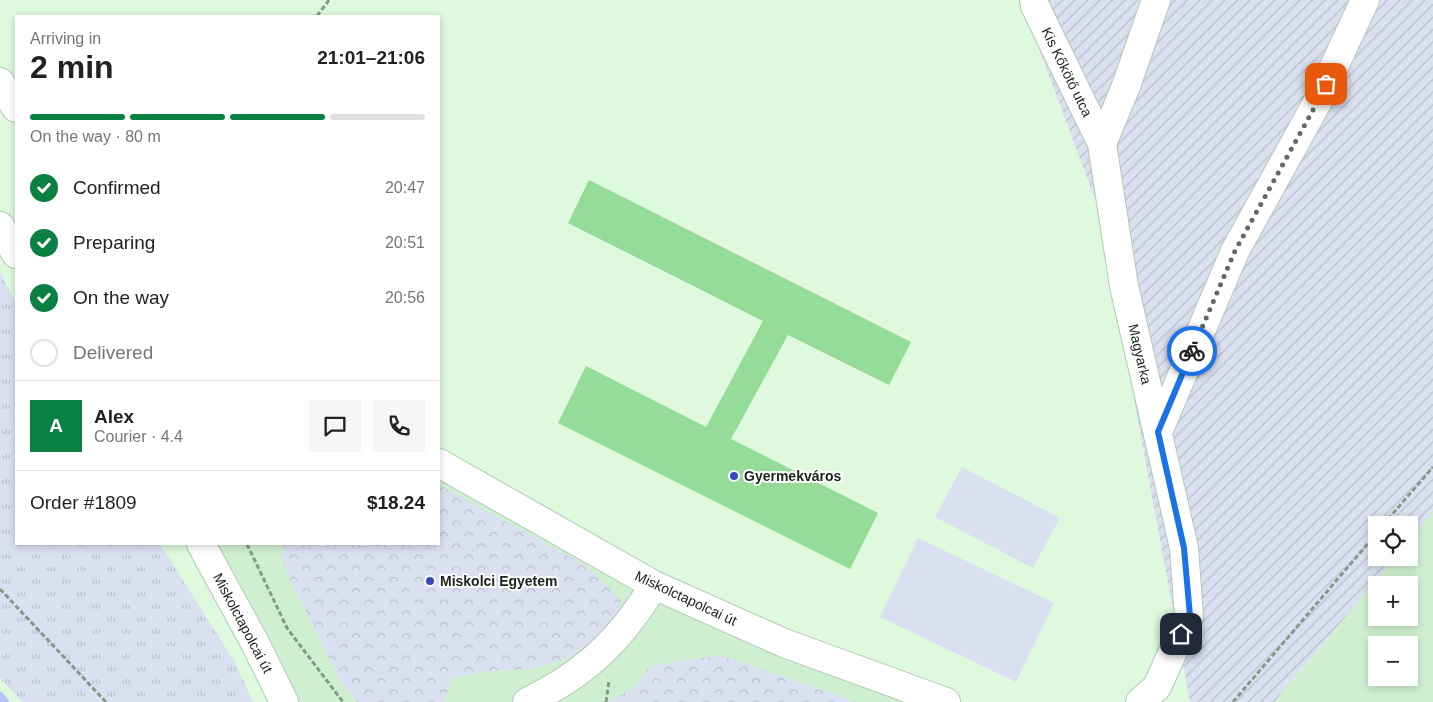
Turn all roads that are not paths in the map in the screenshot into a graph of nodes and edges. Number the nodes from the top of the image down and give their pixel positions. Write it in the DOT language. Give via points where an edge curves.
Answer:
graph roads {
  1 [pos="1034,0"];
  2 [pos="1156,0"];
  3 [pos="1364,0"];
  4 [pos="0,82"];
  5 [pos="15,106"];
  6 [pos="1102,144"];
  7 [pos="0,226"];
  8 [pos="15,252"];
  9 [pos="1158,432"];
  10 [pos="440,464"];
  11 [pos="202,545"];
  12 [pos="654,585"];
  13 [pos="284,702"];
  14 [pos="527,702"];
  15 [pos="946,702"];
  16 [pos="1140,702"];
  1 -- 6 [label="street, Kis Kőkötő utca"];
  2 -- 6 [label="street"];
  3 -- 9 [label="street" via="1318,101 1235,251"];
  4 -- 5 [label="street"];
  6 -- 9 [label="street, Magyarka" via="1124,286"];
  7 -- 8 [label="street"];
  9 -- 16 [label="street, Magyarka" via="1184,548 1190,616 1157,687"];
  10 -- 12 [label="street, Miskolctapolcai út"];
  11 -- 13 [label="street, Miskolctapolcai út"];
  12 -- 14 [label="street" via="613,642 594,661"];
  12 -- 15 [label="street, Miskolctapolcai út" via="784,643"];
}
